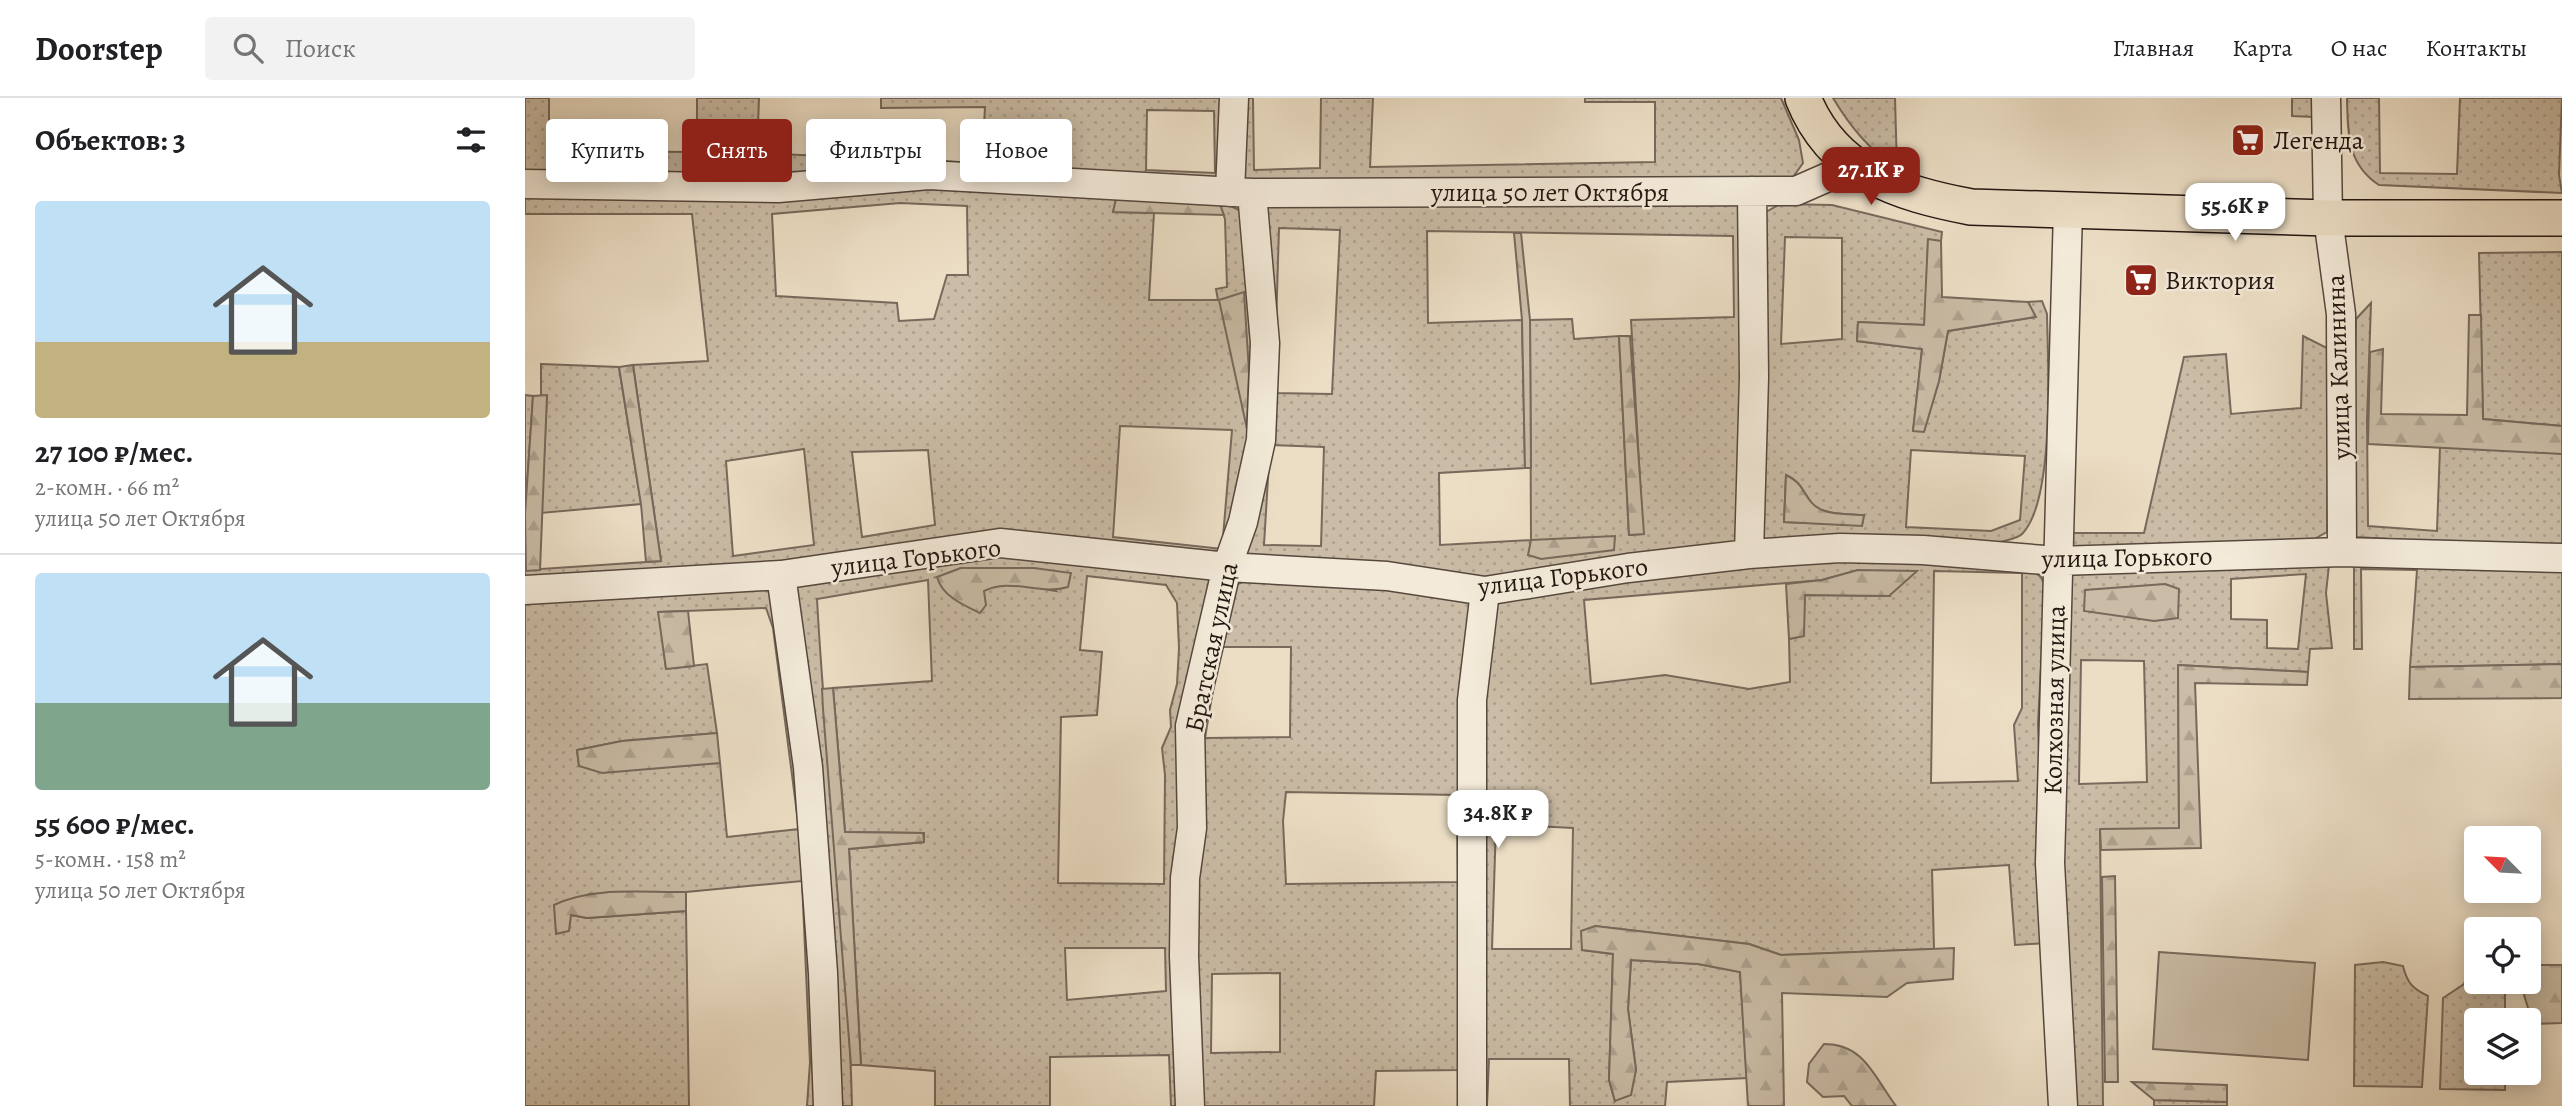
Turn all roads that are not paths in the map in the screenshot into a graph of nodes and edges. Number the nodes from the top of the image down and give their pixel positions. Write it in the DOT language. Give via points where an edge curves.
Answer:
graph roads {
  1 [pos="1234,98"];
  2 [pos="1803,98"];
  3 [pos="2326,98"];
  4 [pos="1853,166"];
  5 [pos="525,184"];
  6 [pos="1752,191"];
  7 [pos="1241,192"];
  8 [pos="2068,210"];
  9 [pos="2328,218"];
  10 [pos="2562,218"];
  11 [pos="2342,552"];
  12 [pos="1749,554"];
  13 [pos="2562,558"];
  14 [pos="2057,561"];
  15 [pos="1227,567"];
  16 [pos="781,575"];
  17 [pos="525,590"];
  18 [pos="1485,591"];
  19 [pos="828,1106"];
  20 [pos="1190,1106"];
  21 [pos="1472,1106"];
  22 [pos="2063,1106"];
  1 -- 7 [label="street, Братская улица"];
  2 -- 4 [label="main road" via="1812,120"];
  3 -- 9 [label="street, улица Калинина"];
  4 -- 6 [label="street, улица 50 лет Октября" via="1796,191"];
  4 -- 8 [label="main road" via="1914,197 1971,208"];
  5 -- 7 [label="street, улица 50 лет Октября" via="778,188 929,176"];
  6 -- 7 [label="street, улица 50 лет Октября"];
  6 -- 12 [label="street" via="1754,377"];
  7 -- 15 [label="street, Братская улица" via="1265,343 1261,440 1243,522"];
  8 -- 9 [label="main road"];
  8 -- 14 [label="street, Колхозная улица"];
  9 -- 10 [label="main road"];
  9 -- 11 [label="street, улица Калинина" via="2341,314"];
  11 -- 13 [label="street, улица Горького"];
  11 -- 14 [label="street, улица Горького"];
  12 -- 14 [label="street, улица Горького" via="1840,548"];
  12 -- 18 [label="street, улица Горького"];
  14 -- 22 [label="street, Колхозная улица" via="2050,863"];
  15 -- 16 [label="street, улица Горького" via="1000,543"];
  15 -- 18 [label="street, улица Горького" via="1387,576"];
  15 -- 20 [label="street, Братская улица" via="1190,726 1192,828 1185,878 1184,956"];
  16 -- 17 [label="street, улица Горького"];
  16 -- 19 [label="street" via="809,767"];
  18 -- 21 [label="street" via="1472,700"];
}
